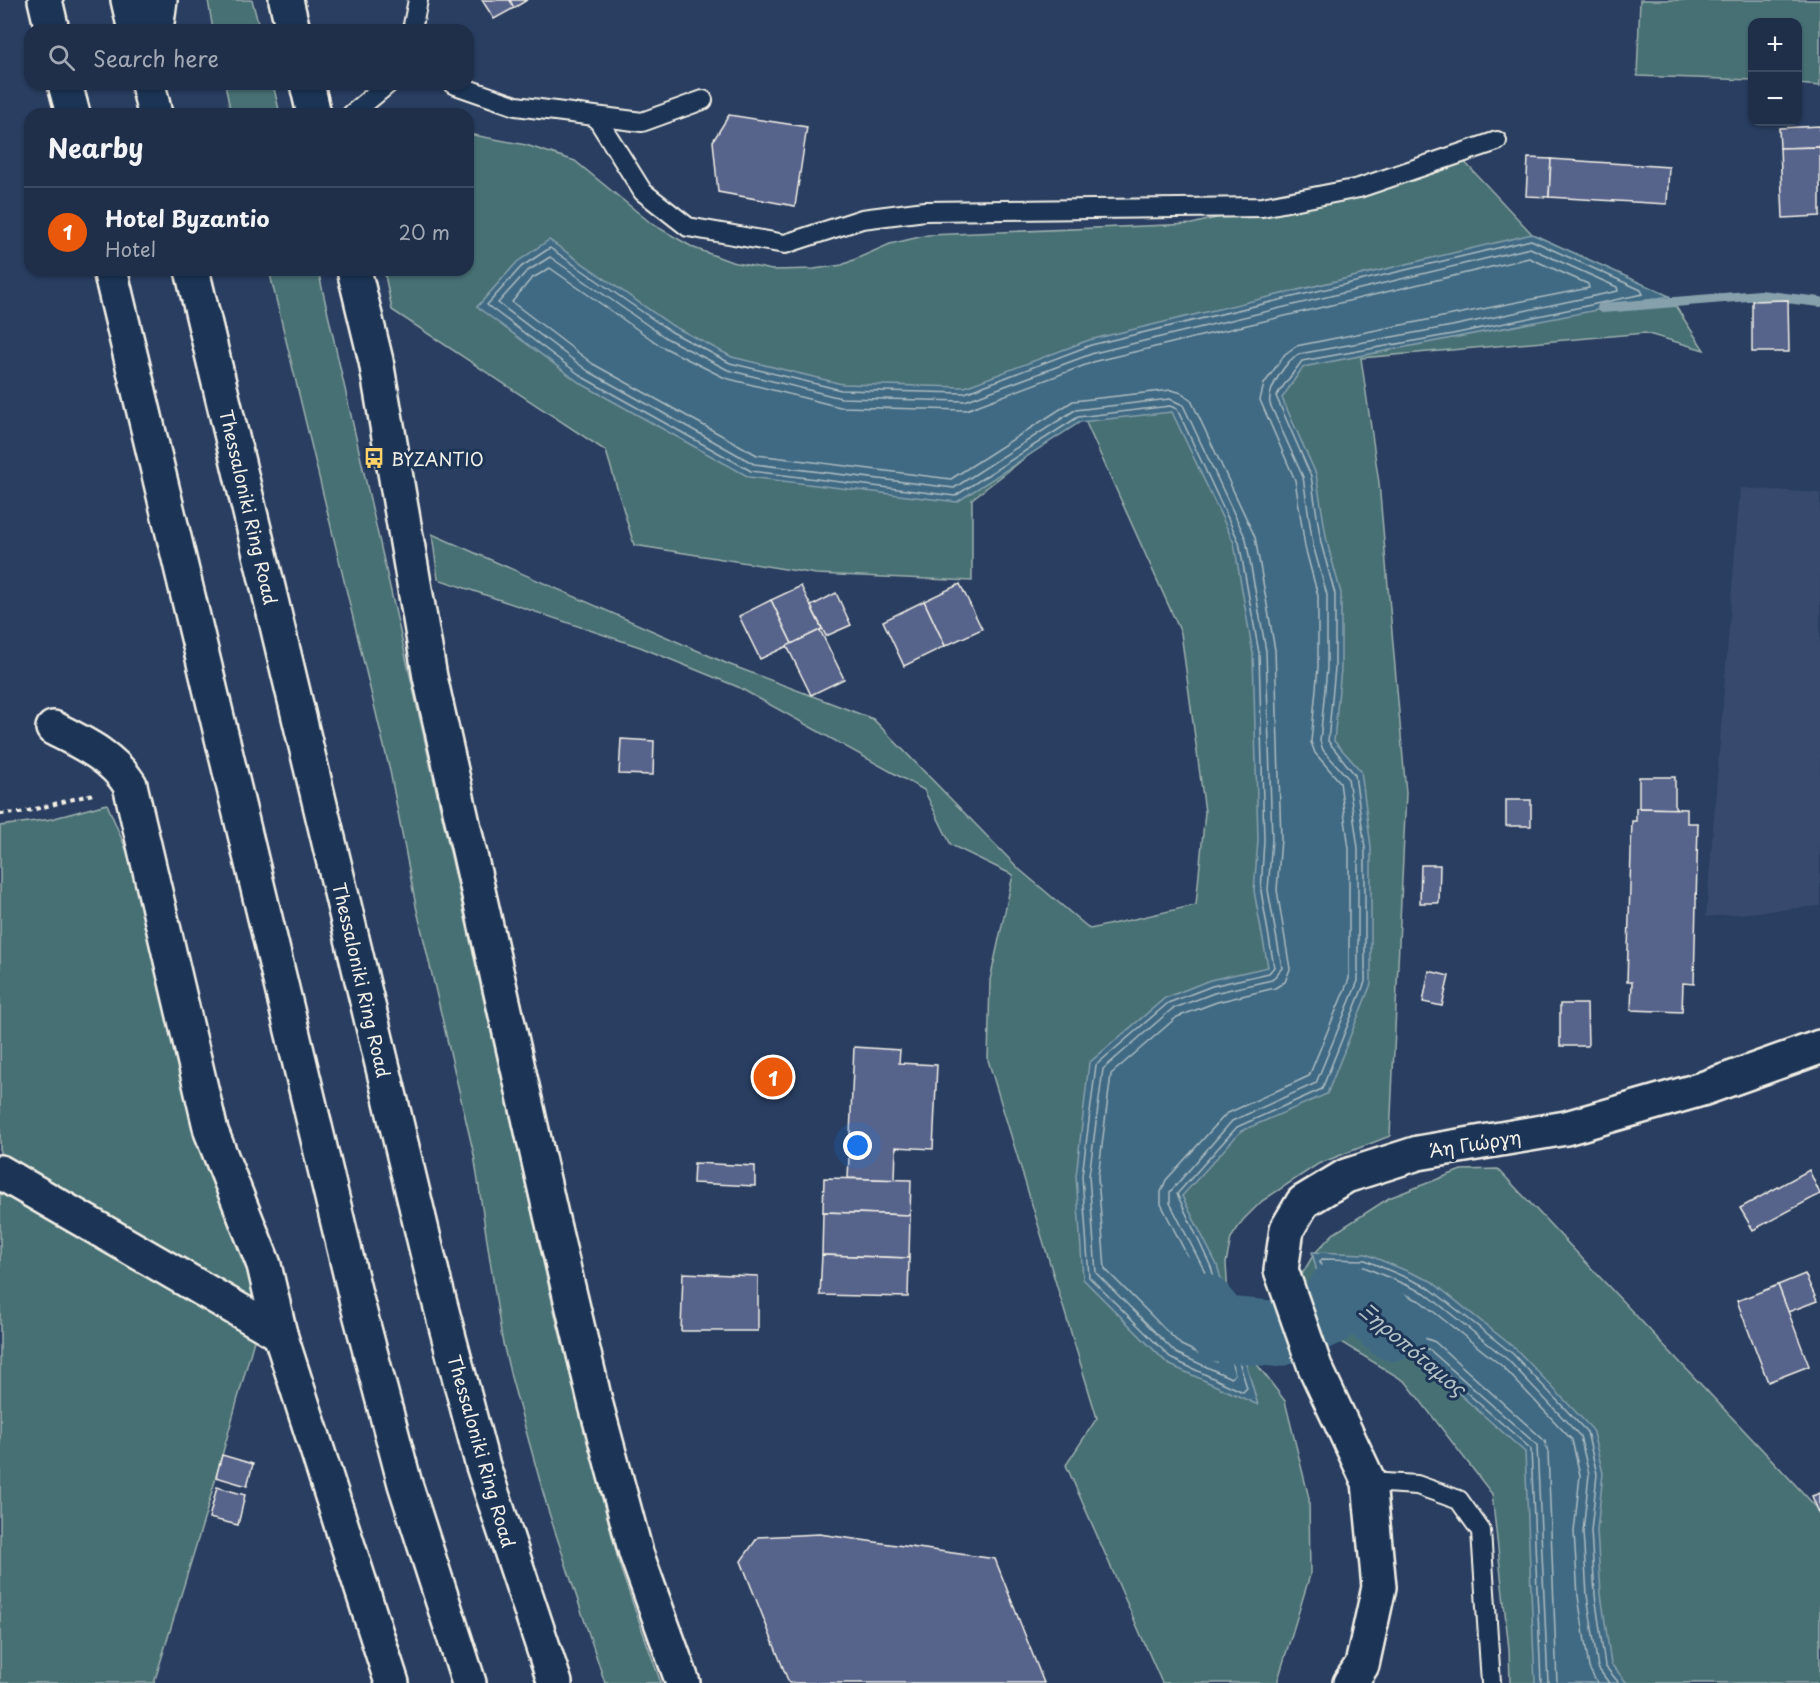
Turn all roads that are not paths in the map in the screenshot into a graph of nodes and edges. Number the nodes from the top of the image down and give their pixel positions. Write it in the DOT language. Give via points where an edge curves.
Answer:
graph roads {
  1 [pos="45,0"];
  2 [pos="128,0"];
  3 [pos="160,0"];
  4 [pos="286,0"];
  5 [pos="418,0"];
  6 [pos="51,24"];
  7 [pos="134,24"];
  8 [pos="157,24"];
  9 [pos="292,24"];
  10 [pos="413,24"];
  11 [pos="67,90"];
  12 [pos="308,90"];
  13 [pos="381,90"];
  14 [pos="470,90"];
  15 [pos="703,100"];
  16 [pos="71,108"];
  17 [pos="313,108"];
  18 [pos="359,108"];
  19 [pos="596,117"];
  20 [pos="1497,141"];
  21 [pos="111,276"];
  22 [pos="193,276"];
  23 [pos="355,276"];
  24 [pos="52,728"];
  25 [pos="1820,1047"];
  26 [pos="0,1172"];
  27 [pos="280,1334"];
  28 [pos="1369,1482"];
  29 [pos="392,1683"];
  30 [pos="469,1683"];
  31 [pos="555,1683"];
  32 [pos="683,1683"];
  33 [pos="1350,1683"];
  34 [pos="1491,1683"];
  1 -- 6 [label="main road"];
  2 -- 7 [label="main road"];
  3 -- 8 [label="main road"];
  4 -- 9 [label="main road"];
  5 -- 10 [label="lane"];
  11 -- 16 [label="main road"];
  12 -- 17 [label="main road"];
  13 -- 18 [label="lane"];
  14 -- 19 [label="lane" via="516,106"];
  15 -- 19 [label="lane" via="642,122"];
  19 -- 20 [label="lane" via="643,192 688,227 785,244 862,219 925,211 1262,207 1359,188"];
  21 -- 30 [label="main road" via="356,1298 405,1484"];
  22 -- 31 [label="main road, Thessaloniki Ring Road" via="434,1281 482,1463"];
  23 -- 32 [label="main road" via="376,361 430,677 551,1215 636,1553"];
  24 -- 27 [label="main road" via="93,748 121,770 130,785 211,1131 264,1265"];
  25 -- 28 [label="main road, Άη Γιώργη" via="1702,1089 1566,1128 1418,1153 1346,1176 1303,1202 1287,1229 1281,1270 1316,1367"];
  26 -- 27 [label="main road"];
  27 -- 29 [label="main road"];
  28 -- 33 [label="main road, Άη Γιώργη" via="1379,1587 1362,1665"];
  28 -- 34 [label="lane" via="1417,1485 1459,1500 1481,1531"];
}
